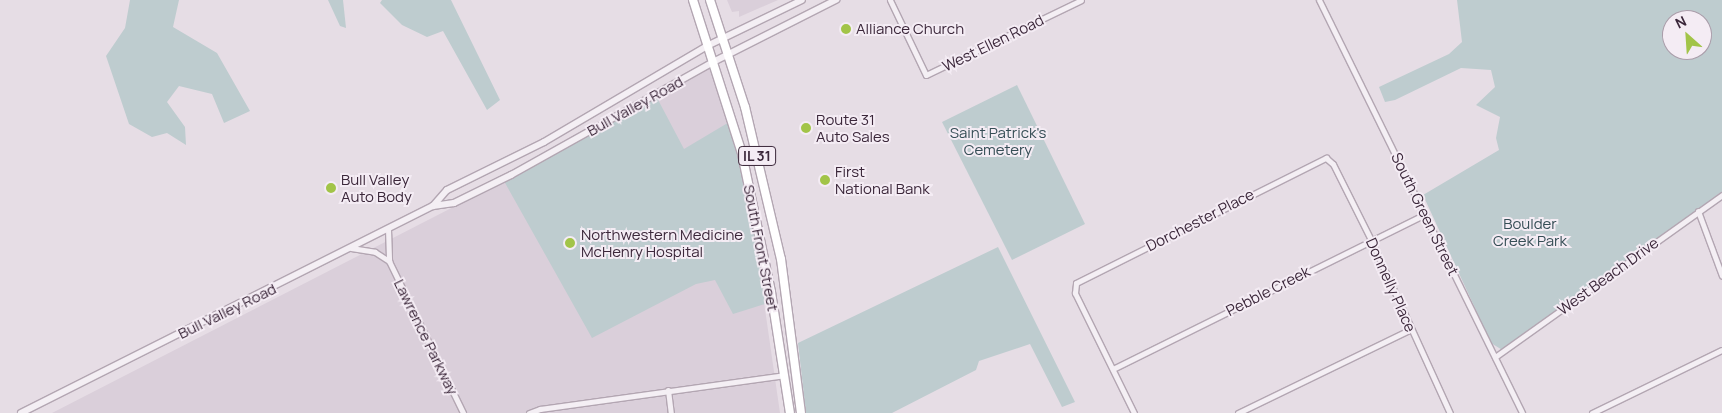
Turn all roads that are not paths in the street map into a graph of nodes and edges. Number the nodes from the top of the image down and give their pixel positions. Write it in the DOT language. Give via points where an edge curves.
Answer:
graph roads {
  1 [pos="693,0"];
  2 [pos="710,0"];
  3 [pos="802,0"];
  4 [pos="836,0"];
  5 [pos="890,0"];
  6 [pos="1081,0"];
  7 [pos="1319,0"];
  8 [pos="723,38"];
  9 [pos="709,45"];
  10 [pos="729,53"];
  11 [pos="715,61"];
  12 [pos="1329,159"];
  13 [pos="1722,195"];
  14 [pos="433,206"];
  15 [pos="1698,211"];
  16 [pos="1425,214"];
  17 [pos="388,229"];
  18 [pos="1371,240"];
  19 [pos="351,248"];
  20 [pos="389,261"];
  21 [pos="1722,276"];
  22 [pos="1411,329"];
  23 [pos="1722,350"];
  24 [pos="1495,357"];
  25 [pos="1112,369"];
  26 [pos="784,375"];
  27 [pos="668,390"];
  28 [pos="21,413"];
  29 [pos="463,413"];
  30 [pos="530,413"];
  31 [pos="671,413"];
  32 [pos="790,413"];
  33 [pos="801,413"];
  34 [pos="1134,413"];
  35 [pos="1238,413"];
  36 [pos="1450,413"];
  37 [pos="1522,413"];
  38 [pos="1592,413"];
  1 -- 9 [label="main road, South Front Street / IL 31"];
  2 -- 8 [label="main road, South Front Street / IL 31"];
  3 -- 8 [label="street, Bull Valley Road"];
  4 -- 10 [label="street, Bull Valley Road"];
  5 -- 6 [label="street, West Ellen Road" via="926,75"];
  7 -- 16 [label="street, South Green Street"];
  8 -- 9 [label="street, Bull Valley Road"];
  8 -- 10 [label="main road, South Front Street / IL 31"];
  9 -- 11 [label="main road, South Front Street / IL 31"];
  9 -- 14 [label="street, Bull Valley Road" via="544,142 447,190"];
  10 -- 11 [label="street, Bull Valley Road"];
  10 -- 33 [label="main road, South Front Street / IL 31" via="781,259"];
  11 -- 14 [label="street, Bull Valley Road" via="511,175 454,204"];
  11 -- 26 [label="main road, South Front Street / IL 31" via="748,179"];
  12 -- 18 [label="street, Donnelly Place"];
  12 -- 25 [label="street, Dorchester Place" via="1321,159 1074,286"];
  13 -- 15 [label="street, West Beach Drive"];
  14 -- 17 [label="street, Bull Valley Road"];
  15 -- 21 [label="street"];
  15 -- 24 [label="street, West Beach Drive"];
  16 -- 18 [label="street, Pebble Creek"];
  16 -- 24 [label="street, South Green Street"];
  17 -- 19 [label="street, Bull Valley Road"];
  17 -- 20 [label="street, Lawrence Parkway"];
  18 -- 22 [label="street, Donnelly Place"];
  18 -- 25 [label="street, Pebble Creek"];
  19 -- 20 [label="street, Lawrence Parkway" via="375,252"];
  19 -- 28 [label="street, Bull Valley Road"];
  20 -- 29 [label="street, Lawrence Parkway"];
  22 -- 35 [label="street"];
  22 -- 36 [label="street, Donnelly Place"];
  23 -- 38 [label="street"];
  24 -- 37 [label="street, South Green Street"];
  25 -- 34 [label="street"];
  26 -- 27 [label="street"];
  26 -- 32 [label="main road, South Front Street / IL 31"];
  27 -- 30 [label="street" via="540,408"];
  27 -- 31 [label="street"];
}
